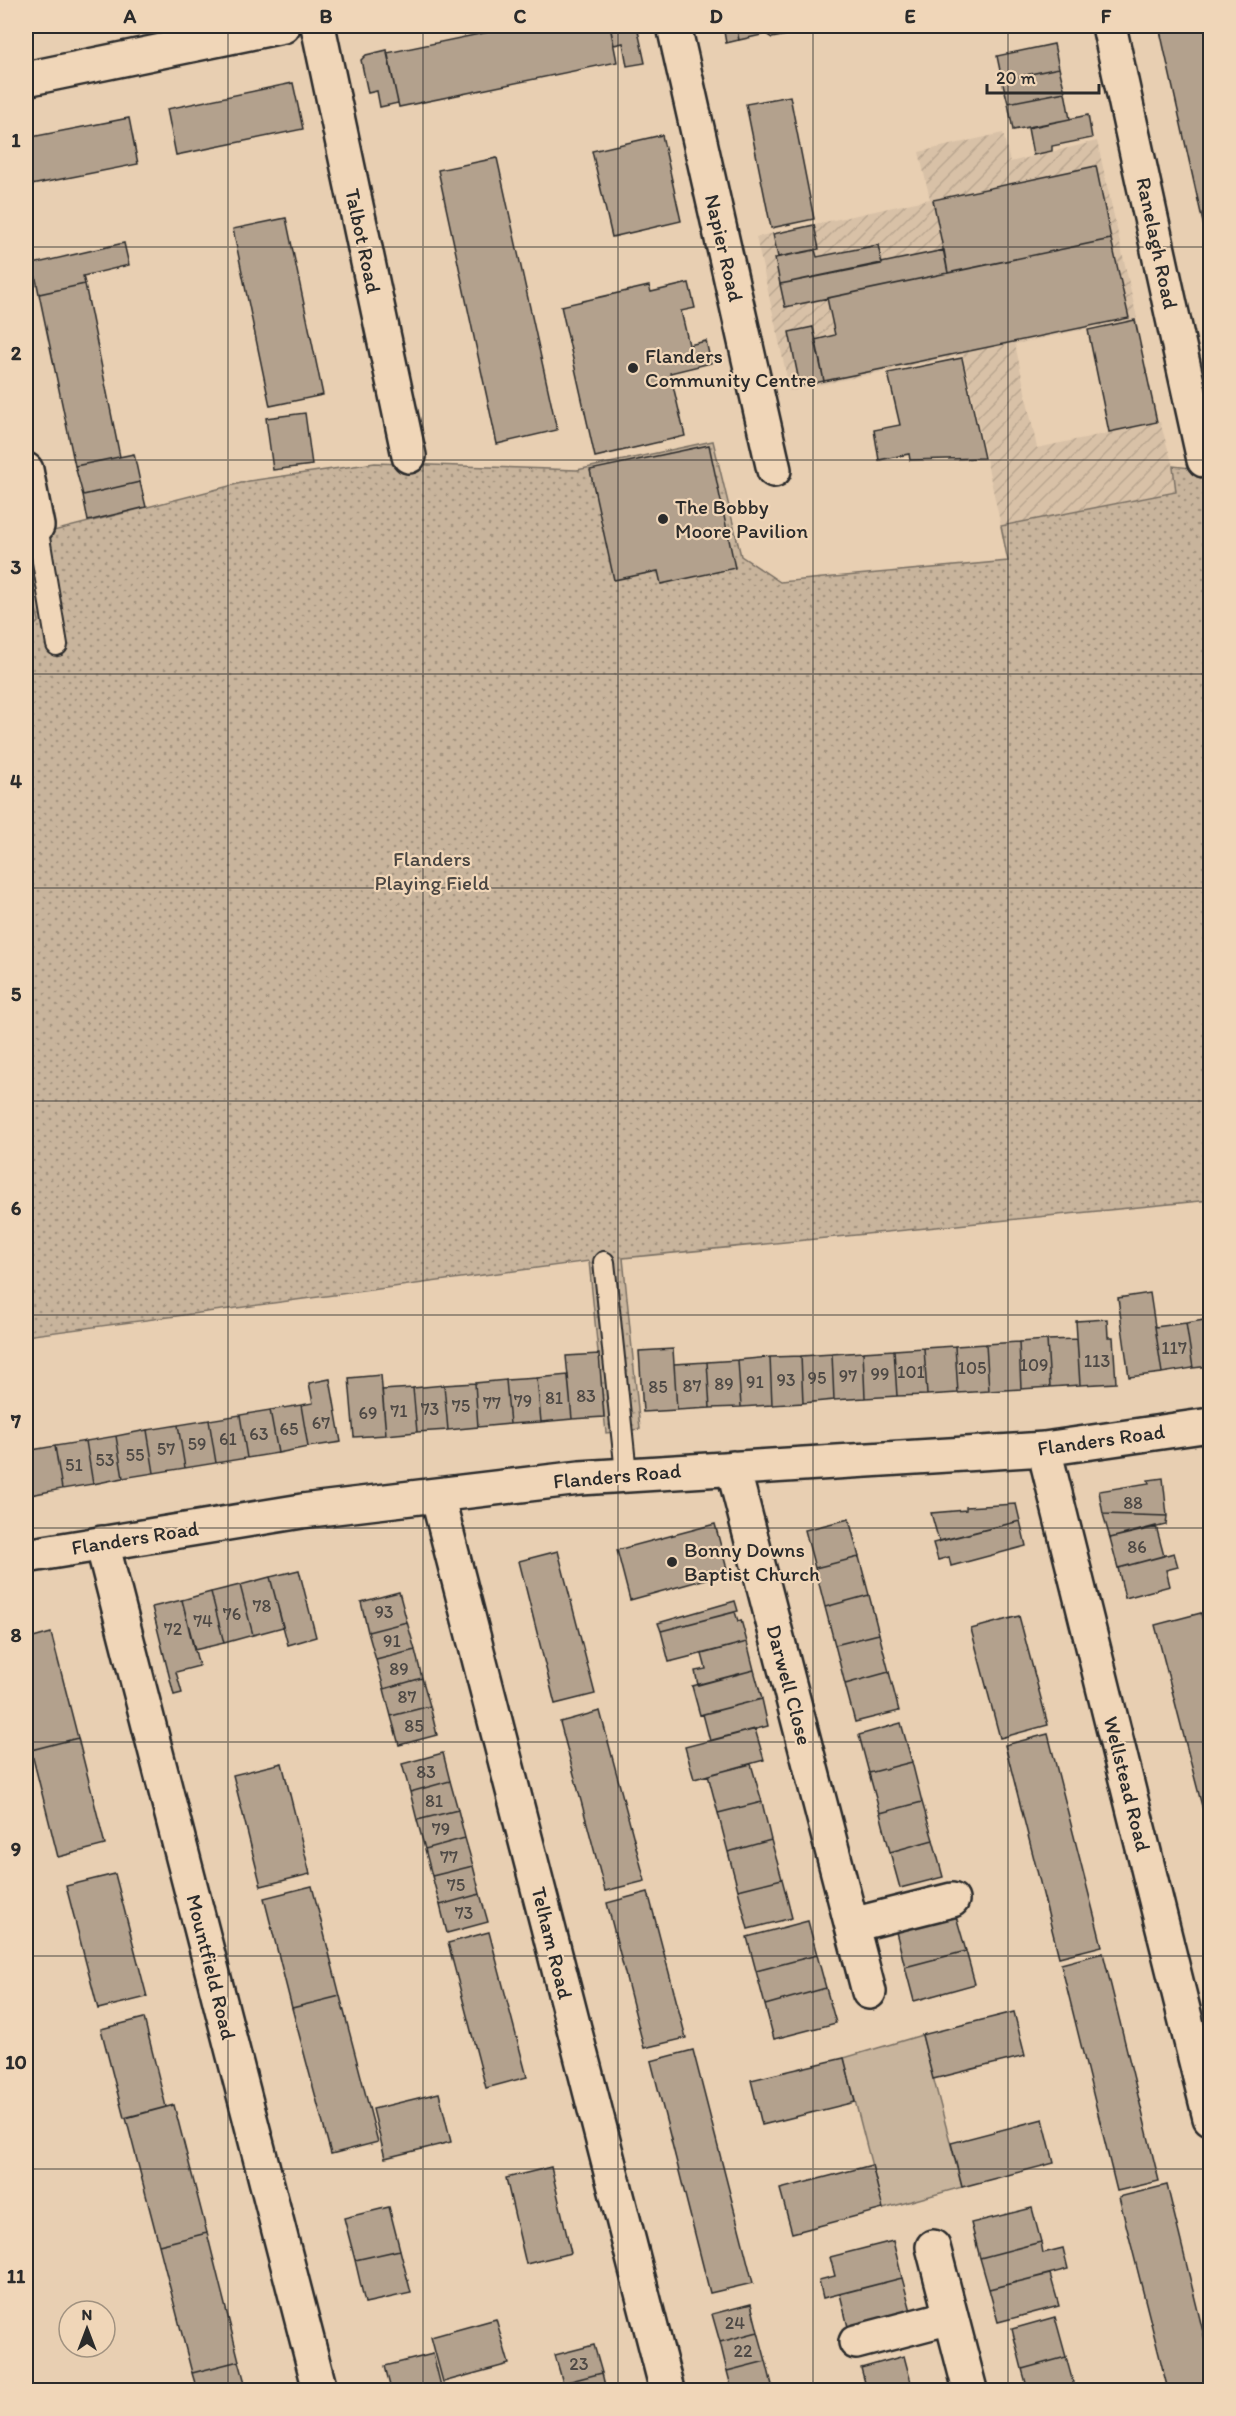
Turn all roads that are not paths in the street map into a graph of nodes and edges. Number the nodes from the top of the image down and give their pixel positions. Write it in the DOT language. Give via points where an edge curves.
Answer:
graph roads {
  1 [pos="283,26"];
  2 [pos="318,26"];
  3 [pos="674,26"];
  4 [pos="1109,26"];
  5 [pos="26,80"];
  6 [pos="409,456"];
  7 [pos="1204,460"];
  8 [pos="26,470"];
  9 [pos="774,470"];
  10 [pos="37,526"];
  11 [pos="57,645"];
  12 [pos="604,1262"];
  13 [pos="1210,1425"];
  14 [pos="1044,1449"];
  15 [pos="733,1468"];
  16 [pos="626,1473"];
  17 [pos="437,1495"];
  18 [pos="102,1543"];
  19 [pos="26,1556"];
  20 [pos="952,1900"];
  21 [pos="849,1914"];
  22 [pos="869,1992"];
  23 [pos="1202,2046"];
  24 [pos="1210,2118"];
  25 [pos="933,2247"];
  26 [pos="951,2317"];
  27 [pos="856,2342"];
  28 [pos="320,2391"];
  29 [pos="667,2391"];
  30 [pos="970,2391"];
  1 -- 5 [label="street"];
  2 -- 6 [label="street, Talbot Road"];
  3 -- 9 [label="street, Napier Road"];
  4 -- 7 [label="street, Ranelagh Road"];
  8 -- 10 [label="street"];
  10 -- 11 [label="lane"];
  12 -- 16 [label="lane"];
  13 -- 14 [label="street, Flanders Road"];
  14 -- 15 [label="street, Flanders Road"];
  14 -- 23 [label="street, Wellstead Road"];
  15 -- 16 [label="street, Flanders Road"];
  15 -- 21 [label="street, Darwell Close"];
  16 -- 17 [label="street, Flanders Road"];
  17 -- 18 [label="street, Flanders Road" via="302,1511"];
  17 -- 29 [label="street, Telham Road"];
  18 -- 19 [label="street, Flanders Road"];
  18 -- 28 [label="street, Mountfield Road"];
  20 -- 21 [label="street"];
  21 -- 22 [label="street, Darwell Close"];
  23 -- 24 [label="street, Wellstead Road"];
  25 -- 26 [label="street"];
  26 -- 27 [label="street"];
  26 -- 30 [label="street"];
}
